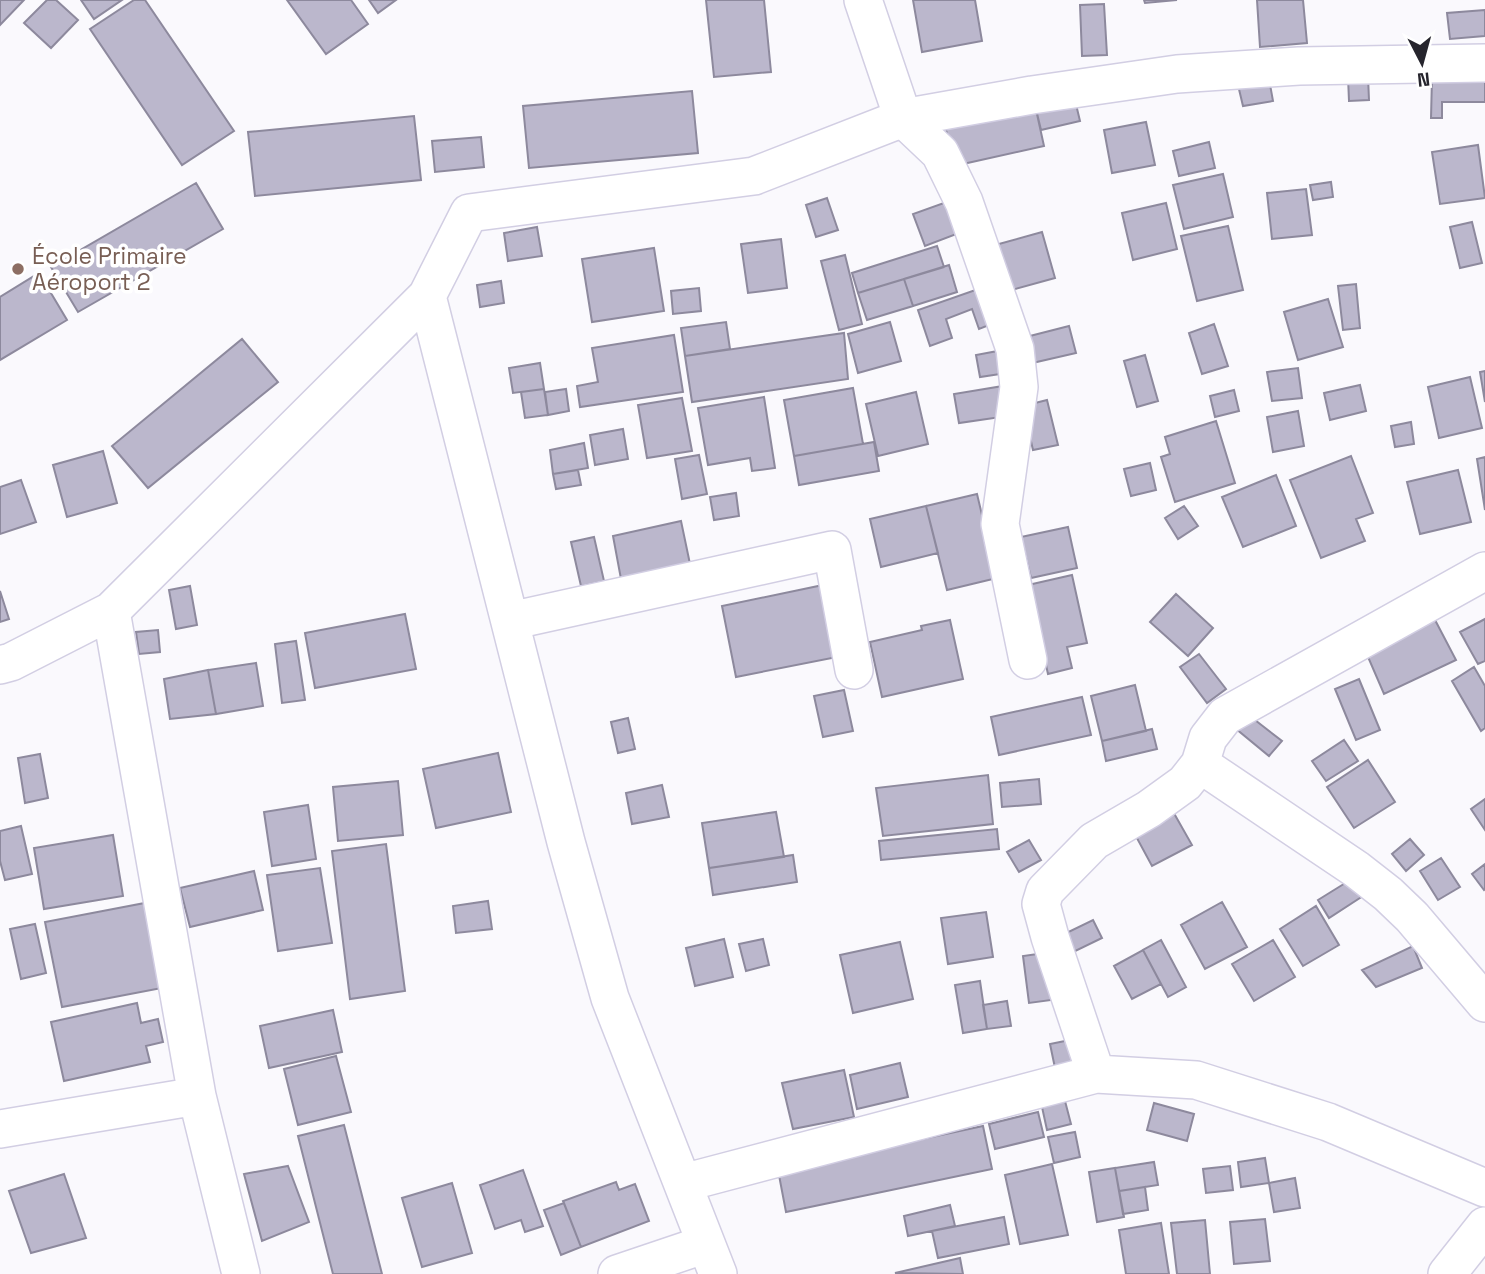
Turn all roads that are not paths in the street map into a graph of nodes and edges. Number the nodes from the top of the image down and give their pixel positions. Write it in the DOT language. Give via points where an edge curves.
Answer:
graph roads {
  1 [pos="863,0"];
  2 [pos="1485,63"];
  3 [pos="904,118"];
  4 [pos="427,296"];
  5 [pos="1485,571"];
  6 [pos="111,611"];
  7 [pos="510,621"];
  8 [pos="1028,660"];
  9 [pos="0,665"];
  10 [pos="855,670"];
  11 [pos="1200,764"];
  12 [pos="1485,1003"];
  13 [pos="1096,1074"];
  14 [pos="197,1096"];
  15 [pos="0,1129"];
  16 [pos="683,1183"];
  17 [pos="1485,1188"];
  18 [pos="1485,1226"];
  19 [pos="712,1259"];
  20 [pos="241,1274"];
  21 [pos="617,1274"];
  22 [pos="1447,1274"];
  1 -- 3 [label="street"];
  2 -- 3 [label="street" via="1299,66 1177,74"];
  3 -- 4 [label="street" via="754,176 469,213"];
  3 -- 8 [label="street" via="940,153 964,202 1015,349 1019,387 1000,524"];
  4 -- 6 [label="street"];
  4 -- 7 [label="street"];
  5 -- 11 [label="street" via="1225,716 1208,738"];
  6 -- 9 [label="street"];
  6 -- 14 [label="street"];
  7 -- 10 [label="street" via="832,550"];
  7 -- 16 [label="street" via="610,998"];
  11 -- 12 [label="street" via="1388,894"];
  11 -- 13 [label="street" via="1185,783 1094,841 1045,891 1041,904 1049,937"];
  13 -- 16 [label="street"];
  13 -- 17 [label="street" via="1196,1080 1328,1122"];
  14 -- 15 [label="street"];
  14 -- 20 [label="street"];
  16 -- 19 [label="street"];
  18 -- 22 [label="street"];
  19 -- 21 [label="street"];
}
